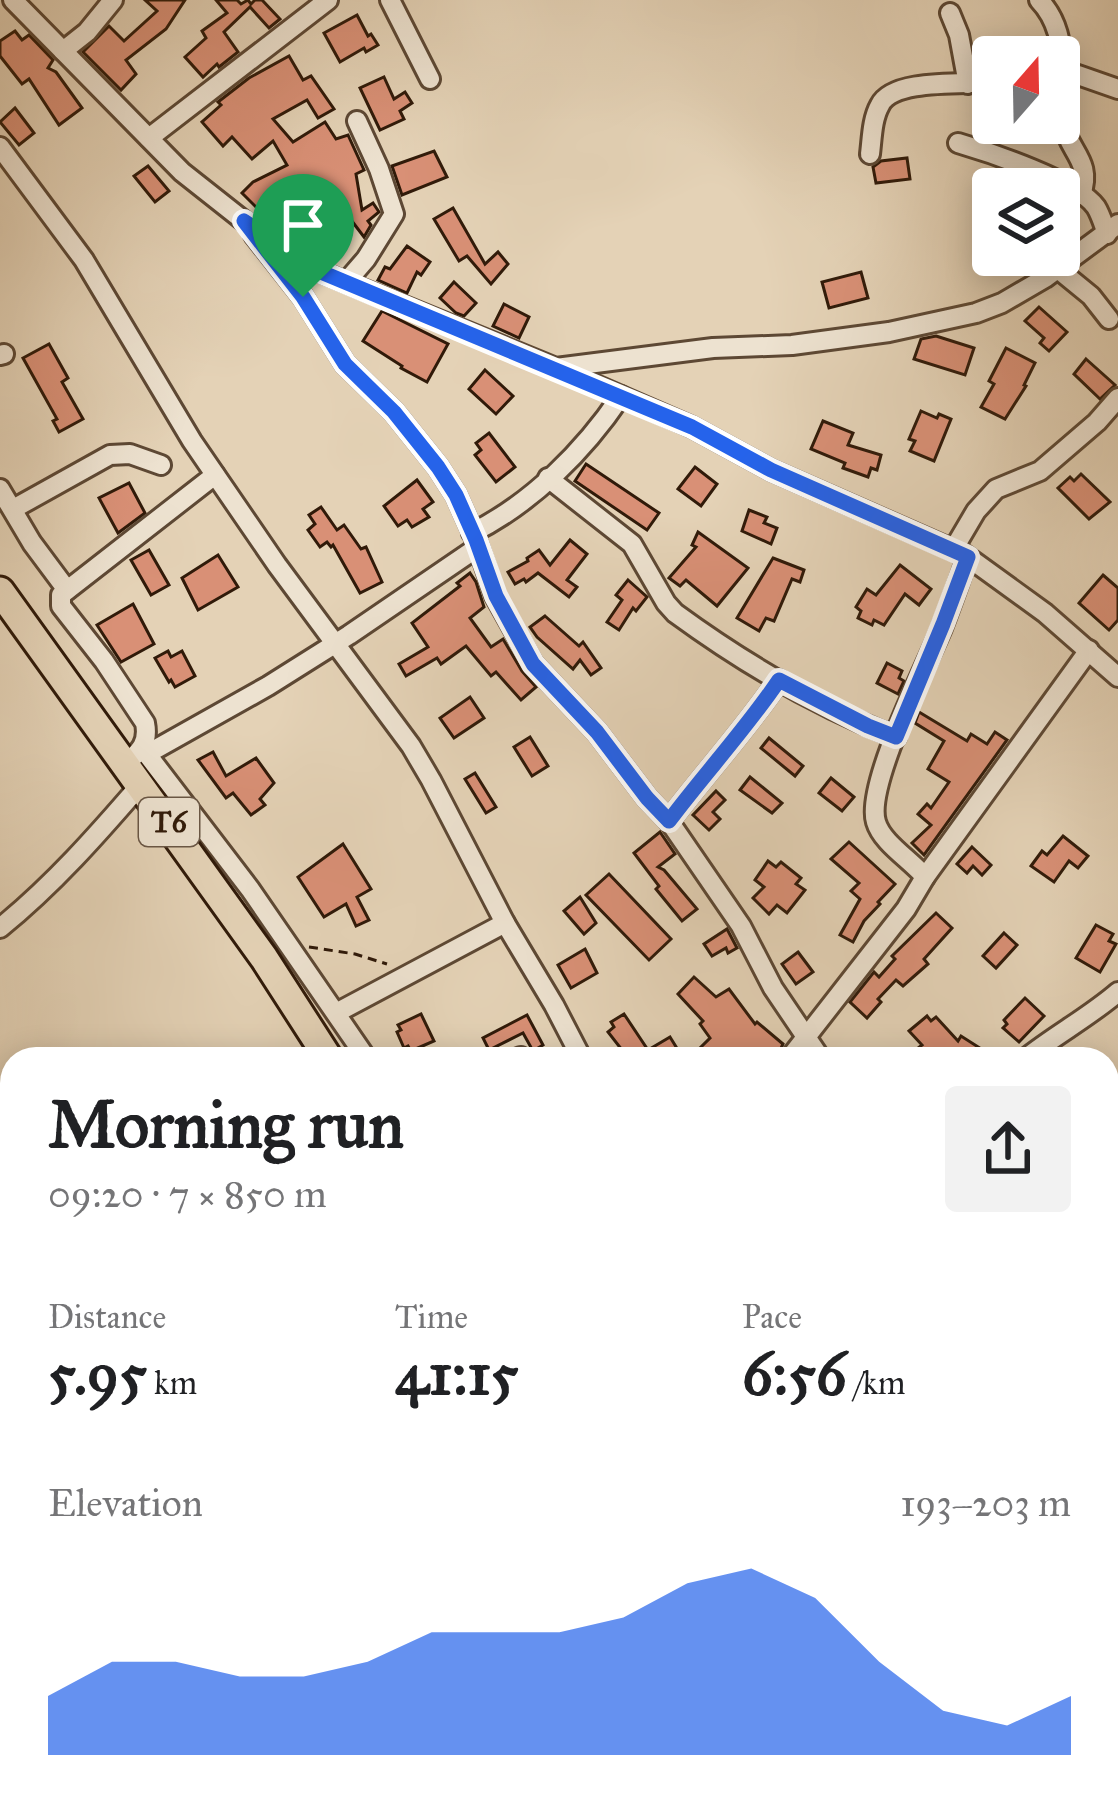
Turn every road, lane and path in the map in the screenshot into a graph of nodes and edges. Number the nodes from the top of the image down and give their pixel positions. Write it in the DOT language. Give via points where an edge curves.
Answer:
graph roads {
  1 [pos="10,0"];
  2 [pos="113,0"];
  3 [pos="328,0"];
  4 [pos="390,0"];
  5 [pos="1039,0"];
  6 [pos="0,7"];
  7 [pos="950,13"];
  8 [pos="1059,36"];
  9 [pos="63,51"];
  10 [pos="1080,78"];
  11 [pos="430,79"];
  12 [pos="968,84"];
  13 [pos="972,84"];
  14 [pos="1118,89"];
  15 [pos="357,121"];
  16 [pos="149,138"];
  17 [pos="958,143"];
  18 [pos="1072,144"];
  19 [pos="0,147"];
  20 [pos="871,154"];
  21 [pos="1082,195"];
  22 [pos="244,221"];
  23 [pos="1112,229"];
  24 [pos="1080,253"];
  25 [pos="1046,276"];
  26 [pos="1067,276"];
  27 [pos="346,281"];
  28 [pos="1109,319"];
  29 [pos="556,368"];
  30 [pos="621,396"];
  31 [pos="1115,404"];
  32 [pos="161,465"];
  33 [pos="215,475"];
  34 [pos="548,478"];
  35 [pos="0,489"];
  36 [pos="13,509"];
  37 [pos="475,540"];
  38 [pos="960,554"];
  39 [pos="67,590"];
  40 [pos="0,591"];
  41 [pos="336,643"];
  42 [pos="1089,650"];
  43 [pos="1115,670"];
  44 [pos="779,680"];
  45 [pos="896,737"];
  46 [pos="139,763"];
  47 [pos="669,821"];
  48 [pos="925,878"];
  49 [pos="505,923"];
  50 [pos="0,928"];
  51 [pos="289,946"];
  52 [pos="411,971"];
  53 [pos="1118,992"];
  54 [pos="336,1013"];
  55 [pos="806,1035"];
  56 [pos="321,1047"];
  57 [pos="359,1047"];
  58 [pos="576,1047"];
  59 [pos="797,1047"];
  60 [pos="814,1047"];
  61 [pos="1040,1047"];
  1 -- 6 [label="street"];
  1 -- 9 [label="street"];
  2 -- 9 [label="street"];
  3 -- 16 [label="street"];
  4 -- 11 [label="street"];
  5 -- 8 [label="street"];
  7 -- 12 [label="street"];
  9 -- 16 [label="street"];
  10 -- 14 [label="street"];
  12 -- 13 [label="street"];
  12 -- 20 [label="street" via="888,94"];
  15 -- 27 [label="street" via="394,214"];
  16 -- 22 [label="street"];
  17 -- 21 [label="street"];
  18 -- 21 [label="street" via="1084,169"];
  19 -- 33 [label="street" via="84,260"];
  21 -- 23 [label="street"];
  22 -- 27 [label="street" via="309,267"];
  22 -- 37 [label="street" via="345,364 438,467"];
  23 -- 24 [label="street"];
  25 -- 29 [label="street" via="989,308 889,332"];
  26 -- 28 [label="street"];
  27 -- 29 [label="street"];
  29 -- 30 [label="street"];
  30 -- 34 [label="street"];
  30 -- 38 [label="street"];
  31 -- 38 [label="street" via="1040,471 996,489 976,511"];
  32 -- 36 [label="street" via="110,455"];
  33 -- 39 [label="street"];
  33 -- 41 [label="street"];
  34 -- 37 [label="street"];
  34 -- 44 [label="street" via="632,544 675,613"];
  35 -- 36 [label="street"];
  36 -- 39 [label="street"];
  37 -- 41 [label="street"];
  37 -- 47 [label="street" via="533,664"];
  38 -- 42 [label="street"];
  38 -- 45 [label="street" via="943,624"];
  39 -- 46 [label="street" via="61,607 145,724"];
  40 -- 46 [label="highway, T6"];
  41 -- 46 [label="street"];
  41 -- 49 [label="street" via="421,763"];
  42 -- 43 [label="street"];
  42 -- 48 [label="street"];
  44 -- 45 [label="street"];
  44 -- 47 [label="street"];
  45 -- 48 [label="street" via="878,787 876,825"];
  46 -- 50 [label="street" via="87,846"];
  46 -- 51 [label="street"];
  46 -- 56 [label="highway, T6"];
  47 -- 55 [label="street"];
  48 -- 55 [label="street"];
  49 -- 52 [label="street"];
  49 -- 58 [label="street"];
  51 -- 52 [label="path"];
  51 -- 54 [label="street"];
  52 -- 54 [label="street"];
  53 -- 61 [label="street"];
  54 -- 57 [label="street"];
  55 -- 59 [label="street"];
  55 -- 60 [label="street"];
}
